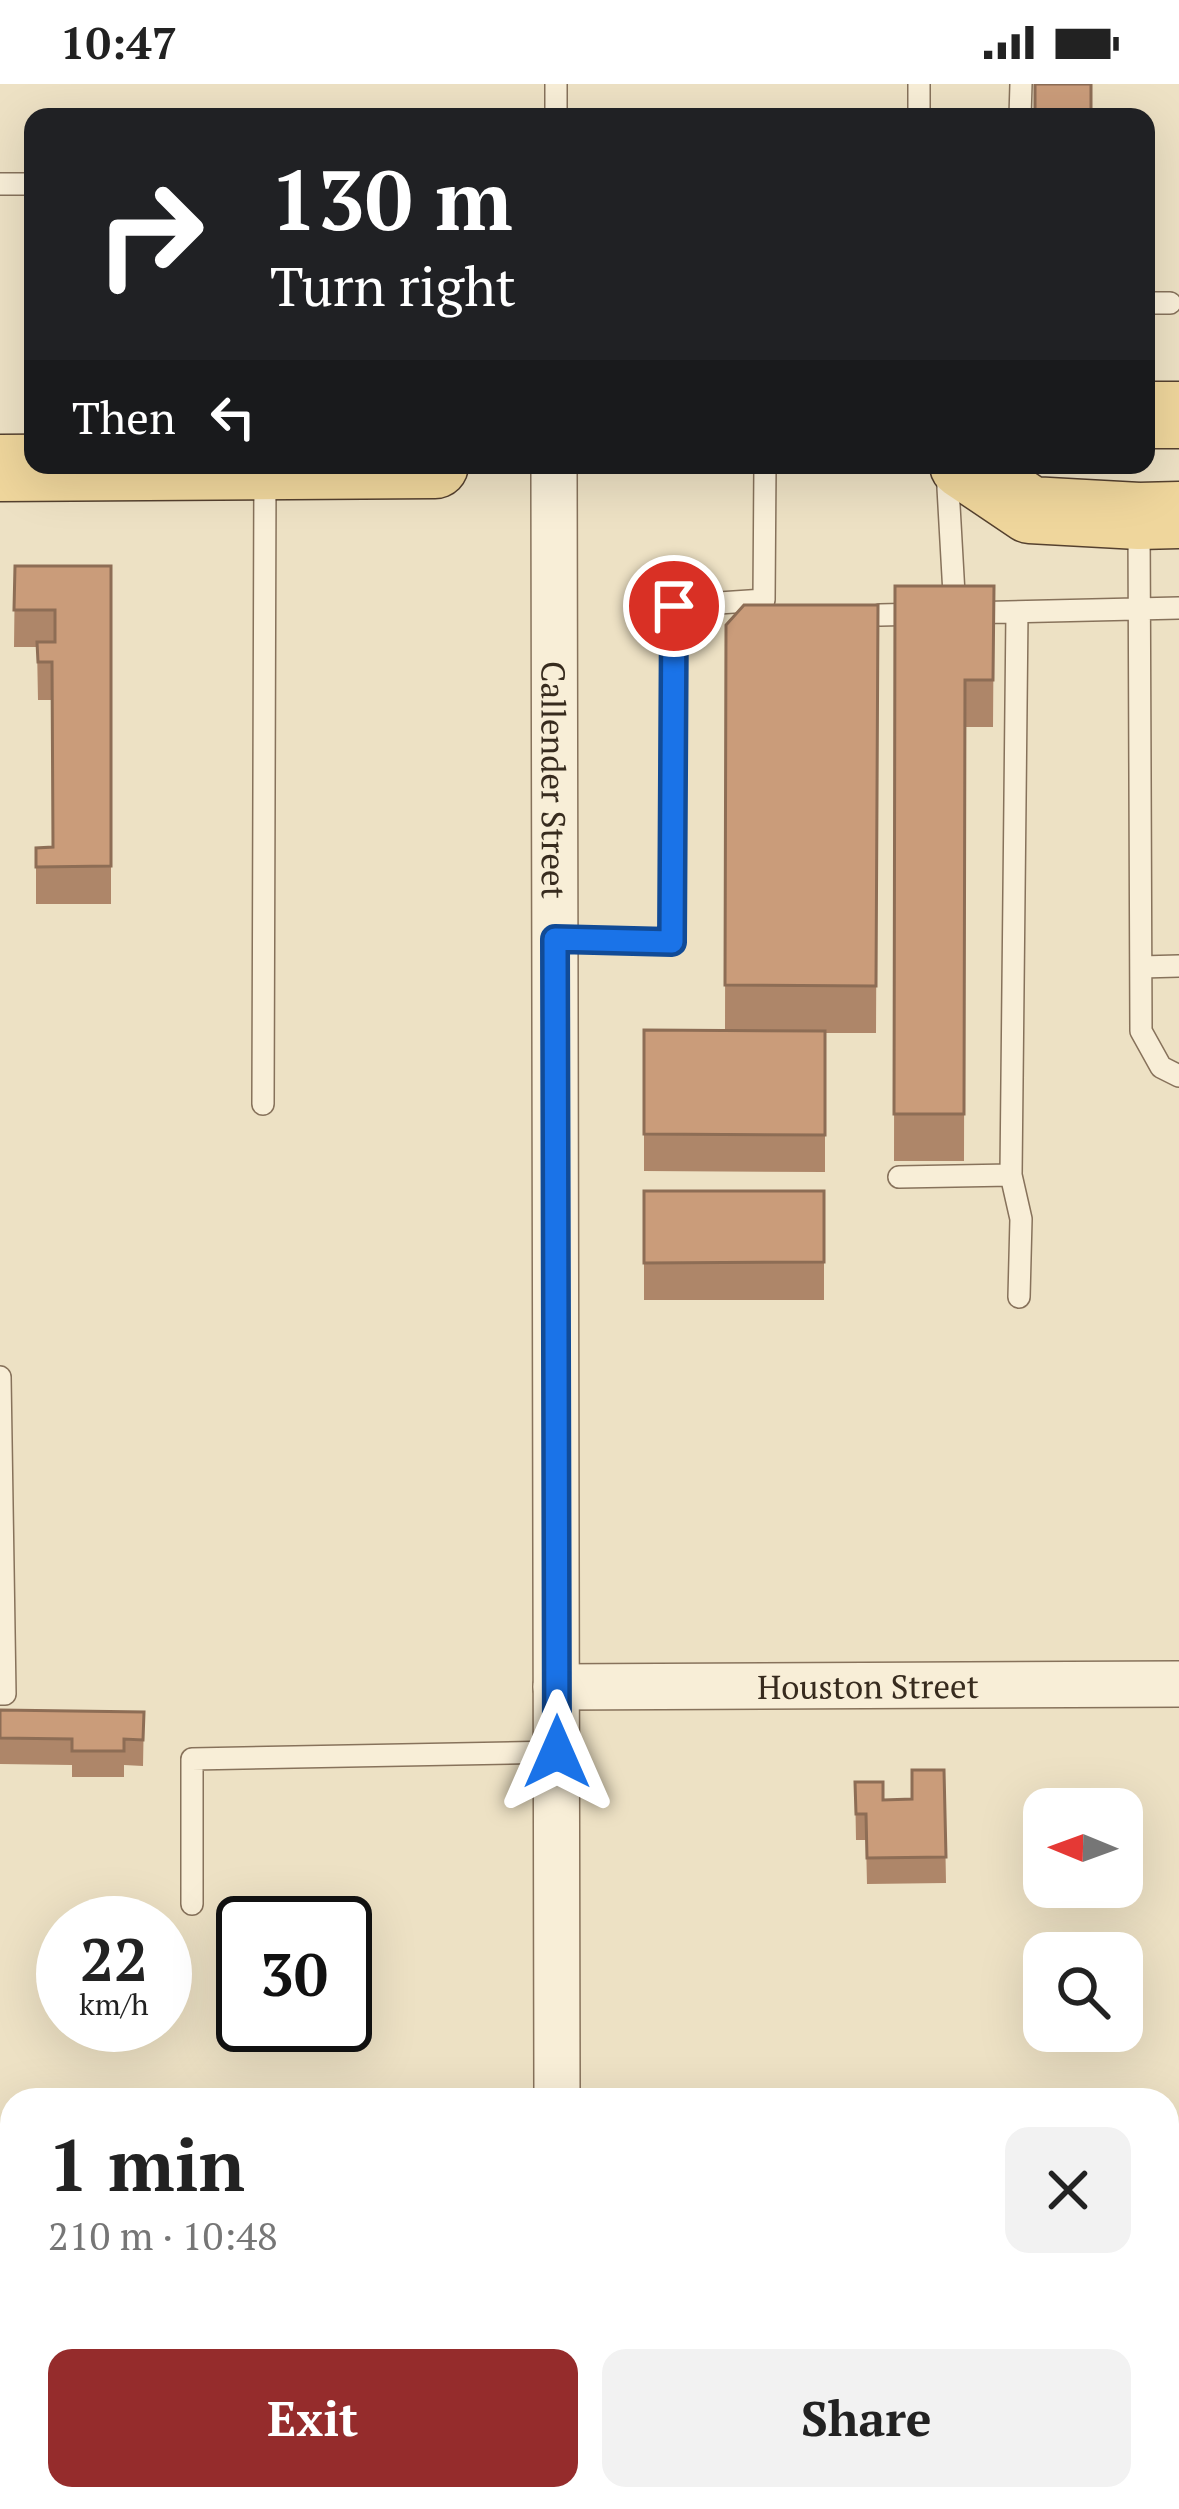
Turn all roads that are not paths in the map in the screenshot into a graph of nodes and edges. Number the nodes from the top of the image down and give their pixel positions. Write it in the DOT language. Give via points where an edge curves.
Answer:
graph roads {
  1 [pos="1155,303"];
  2 [pos="1169,303"];
  3 [pos="265,474"];
  4 [pos="554,474"];
  5 [pos="765,474"];
  6 [pos="947,474"];
  7 [pos="976,474"];
  8 [pos="1159,516"];
  9 [pos="1139,608"];
  10 [pos="1179,608"];
  11 [pos="1017,612"];
  12 [pos="955,613"];
  13 [pos="880,615"];
  14 [pos="555,939"];
  15 [pos="1179,966"];
  16 [pos="1141,967"];
  17 [pos="1179,1076"];
  18 [pos="263,1104"];
  19 [pos="1011,1174"];
  20 [pos="898,1177"];
  21 [pos="1019,1297"];
  22 [pos="0,1376"];
  23 [pos="1179,1684"];
  24 [pos="556,1688"];
  25 [pos="0,1694"];
  26 [pos="557,1752"];
  27 [pos="192,1896"];
  28 [pos="557,2088"];
  1 -- 2 [label="lane"];
  3 -- 18 [label="lane"];
  4 -- 14 [label="street, Callender Street"];
  5 -- 14 [label="lane" via="764,600 674,606 672,942"];
  6 -- 12 [label="lane"];
  7 -- 8 [label="main road" via="1030,510"];
  8 -- 9 [label="lane"];
  9 -- 10 [label="lane"];
  9 -- 11 [label="lane"];
  9 -- 16 [label="lane"];
  11 -- 12 [label="lane"];
  11 -- 19 [label="lane"];
  12 -- 13 [label="lane"];
  14 -- 24 [label="street, Callender Street"];
  15 -- 16 [label="lane"];
  16 -- 17 [label="lane" via="1141,1031 1161,1067"];
  19 -- 20 [label="lane"];
  19 -- 21 [label="lane" via="1021,1219"];
  22 -- 25 [label="lane"];
  23 -- 24 [label="street, Houston Street"];
  24 -- 26 [label="street, Callender Street"];
  26 -- 27 [label="lane" via="192,1759"];
  26 -- 28 [label="street, Callender Street"];
}
